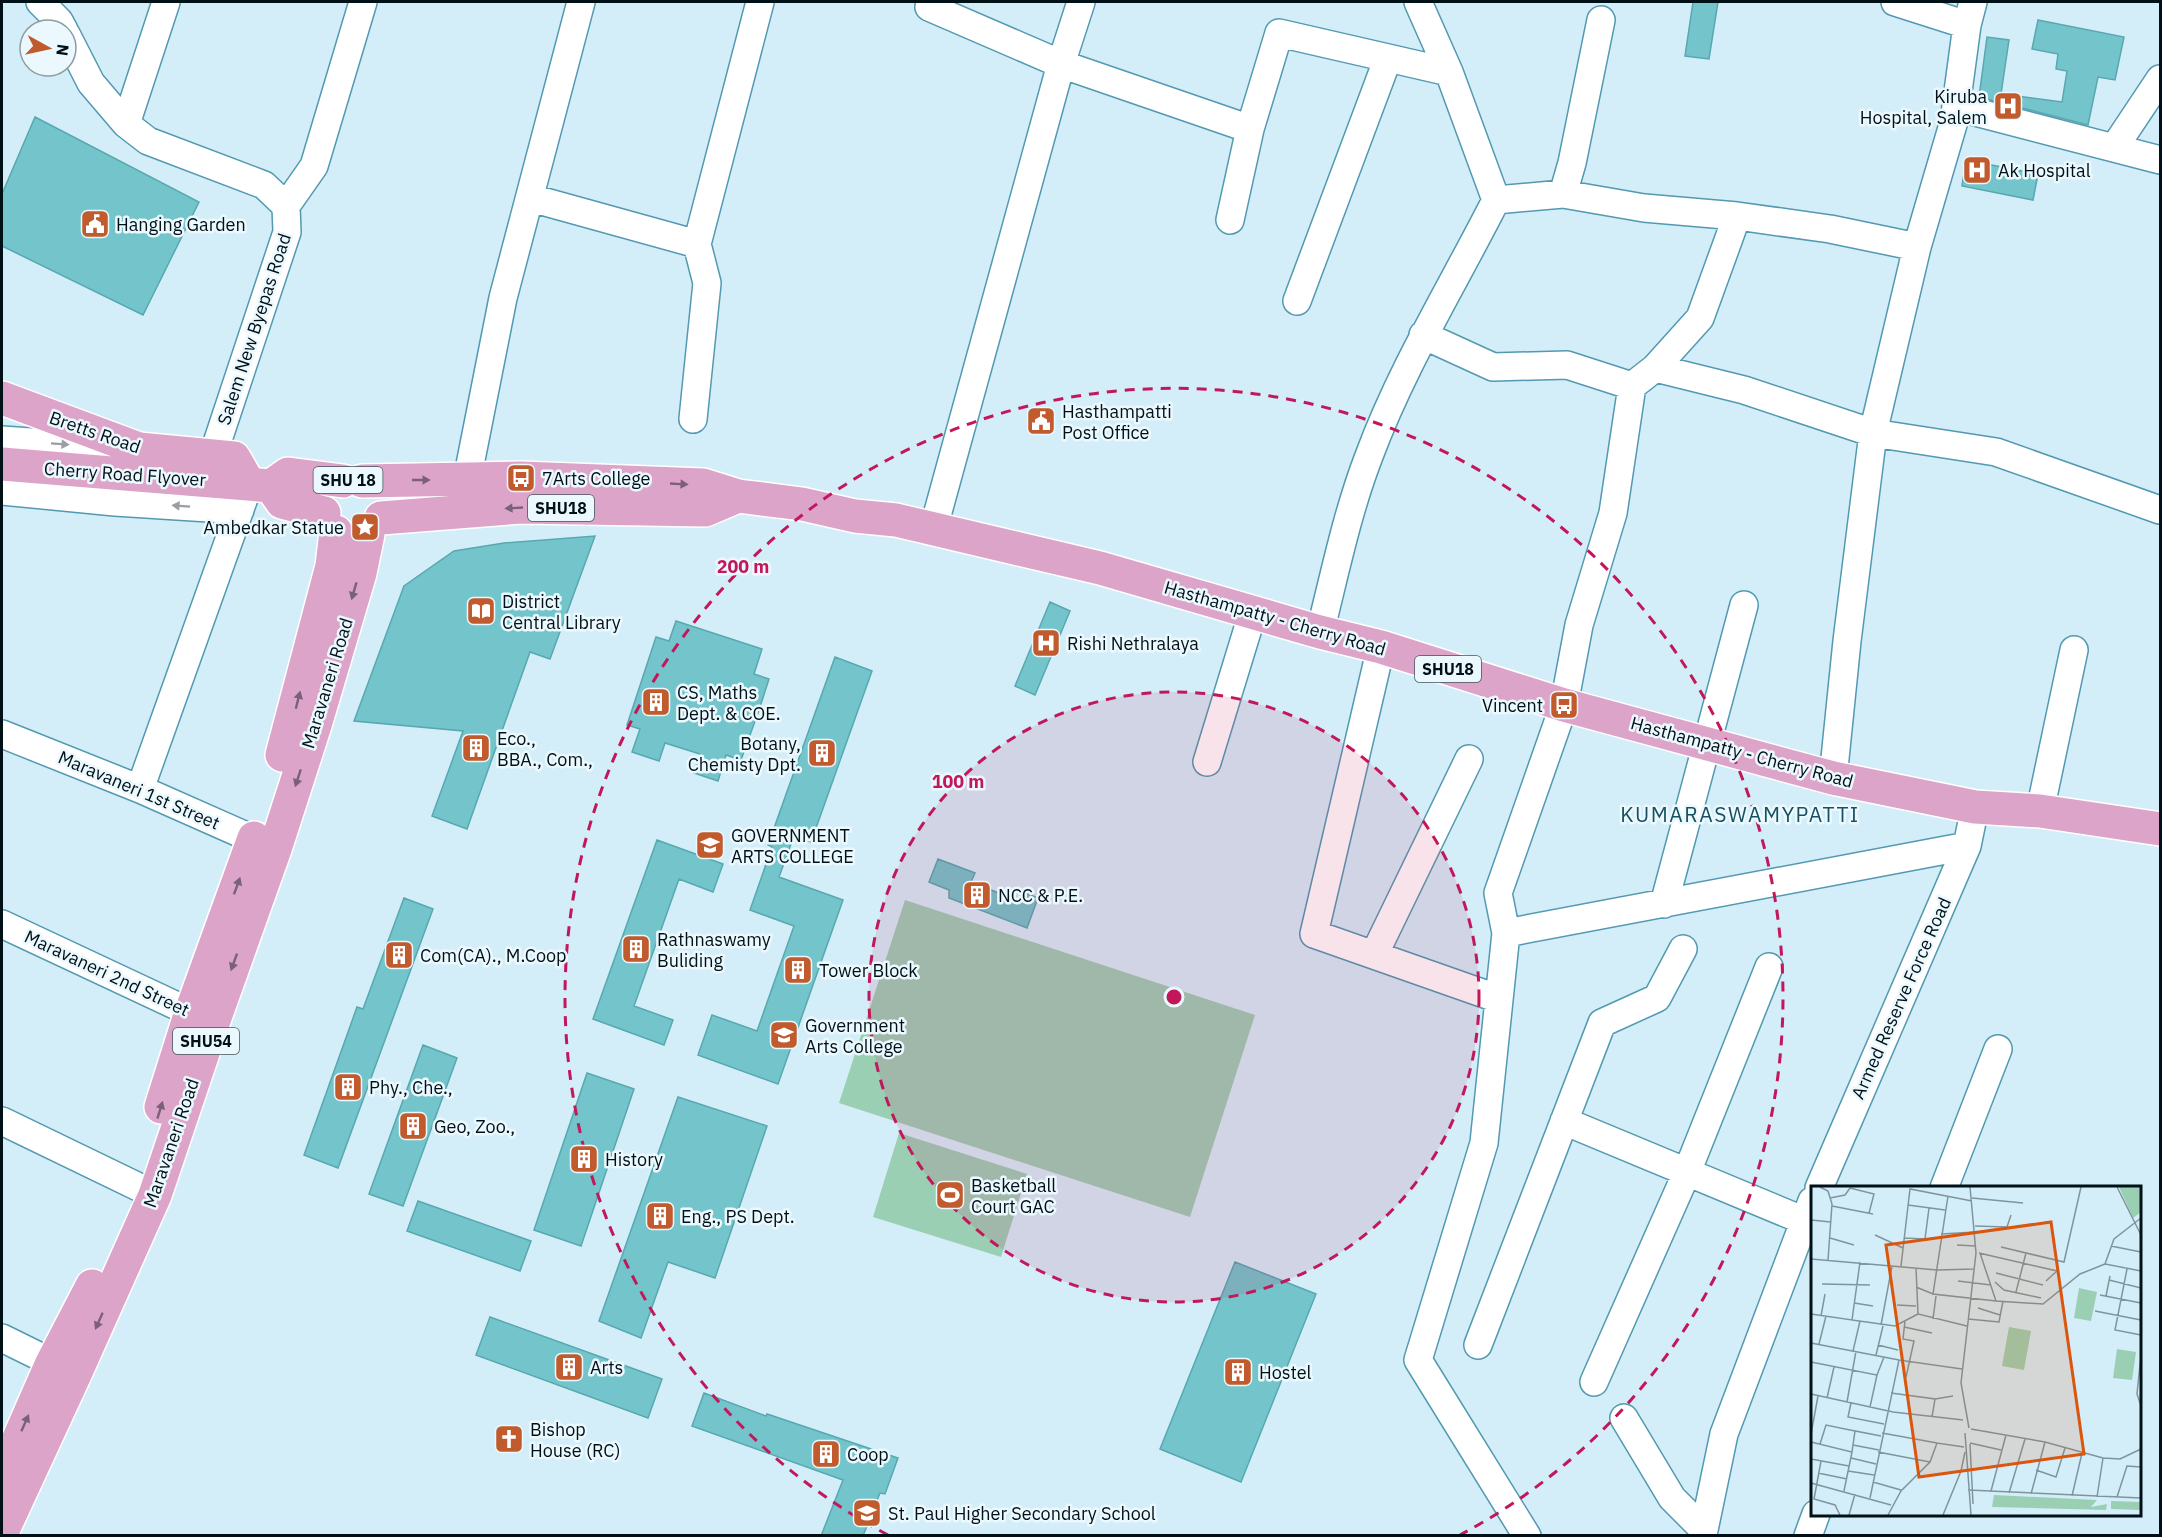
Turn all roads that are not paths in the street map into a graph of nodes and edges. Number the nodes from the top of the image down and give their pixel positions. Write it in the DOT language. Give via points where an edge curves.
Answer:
graph roads {
  1 [pos="40,2"];
  2 [pos="166,2"];
  3 [pos="363,2"];
  4 [pos="581,2"];
  5 [pos="760,2"];
  6 [pos="1081,2"];
  7 [pos="1418,2"];
  8 [pos="1895,2"];
  9 [pos="929,7"];
  10 [pos="1970,13"];
  11 [pos="56,18"];
  12 [pos="1601,20"];
  13 [pos="78,58"];
  14 [pos="1388,58"];
  15 [pos="1061,64"];
  16 [pos="1449,72"];
  17 [pos="2160,79"];
  18 [pos="1956,107"];
  19 [pos="126,124"];
  20 [pos="1250,129"];
  21 [pos="2114,148"];
  22 [pos="2160,160"];
  23 [pos="1563,194"];
  24 [pos="531,198"];
  25 [pos="1496,200"];
  26 [pos="286,207"];
  27 [pos="1737,216"];
  28 [pos="1230,220"];
  29 [pos="697,244"];
  30 [pos="1917,247"];
  31 [pos="1297,301"];
  32 [pos="1423,335"];
  33 [pos="1655,368"];
  34 [pos="1632,386"];
  35 [pos="2,398"];
  36 [pos="693,419"];
  37 [pos="1873,433"];
  38 [pos="2,440"];
  39 [pos="139,449"];
  40 [pos="2,464"];
  41 [pos="466,480"];
  42 [pos="353,481"];
  43 [pos="240,483"];
  44 [pos="2,491"];
  45 [pos="738,496"];
  46 [pos="2160,510"];
  47 [pos="330,523"];
  48 [pos="374,526"];
  49 [pos="933,530"];
  50 [pos="1744,605"];
  51 [pos="1253,612"];
  52 [pos="1320,632"];
  53 [pos="1381,647"];
  54 [pos="2074,650"];
  55 [pos="1564,705"];
  56 [pos="2,734"];
  57 [pos="1708,744"];
  58 [pos="1469,759"];
  59 [pos="1207,762"];
  60 [pos="1833,778"];
  61 [pos="140,789"];
  62 [pos="1975,807"];
  63 [pos="2040,811"];
  64 [pos="2160,830"];
  65 [pos="264,844"];
  66 [pos="1967,846"];
  67 [pos="1664,904"];
  68 [pos="2,924"];
  69 [pos="1506,933"];
  70 [pos="1683,950"];
  71 [pos="1374,955"];
  72 [pos="1769,967"];
  73 [pos="1499,999"];
  74 [pos="202,1017"];
  75 [pos="1998,1049"];
  76 [pos="2,1121"];
  77 [pos="1564,1121"];
  78 [pos="1687,1172"];
  79 [pos="1820,1186"];
  80 [pos="1945,1186"];
  81 [pos="145,1191"];
  82 [pos="1810,1215"];
  83 [pos="2,1338"];
  84 [pos="1478,1345"];
  85 [pos="64,1369"];
  86 [pos="1594,1382"];
  87 [pos="1624,1418"];
  88 [pos="2,1477"];
  89 [pos="1816,1516"];
  90 [pos="3,1522"];
  91 [pos="1527,1536"];
  92 [pos="1808,1536"];
  1 -- 11 [label="street, Salem New Byepas Road"];
  2 -- 19 [label="street"];
  3 -- 26 [label="street" via="314,166"];
  4 -- 24 [label="street"];
  5 -- 29 [label="street"];
  6 -- 15 [label="street"];
  7 -- 16 [label="street"];
  8 -- 10 [label="street"];
  9 -- 15 [label="street"];
  10 -- 18 [label="street"];
  12 -- 23 [label="street"];
  13 -- 19 [label="street, Salem New Byepas Road" via="91,83"];
  14 -- 16 [label="street"];
  14 -- 20 [label="street" via="1279,33"];
  14 -- 31 [label="street"];
  15 -- 20 [label="street"];
  15 -- 49 [label="street"];
  16 -- 25 [label="street"];
  17 -- 21 [label="street"];
  18 -- 21 [label="street"];
  18 -- 30 [label="street"];
  19 -- 26 [label="street, Salem New Byepas Road" via="148,141 264,185"];
  20 -- 28 [label="street"];
  21 -- 22 [label="street"];
  23 -- 25 [label="street"];
  23 -- 27 [label="street" via="1644,208"];
  24 -- 29 [label="street"];
  24 -- 41 [label="street" via="503,298"];
  25 -- 32 [label="street"];
  26 -- 43 [label="street, Salem New Byepas Road" via="287,232"];
  27 -- 30 [label="street"];
  27 -- 33 [label="street" via="1700,318"];
  29 -- 36 [label="street" via="707,283"];
  30 -- 37 [label="street"];
  32 -- 34 [label="street" via="1493,368 1567,365"];
  32 -- 52 [label="street" via="1369,457"];
  33 -- 34 [label="street"];
  33 -- 37 [label="street" via="1744,390"];
  34 -- 55 [label="street" via="1612,513 1580,625"];
  35 -- 39 [label="main road, Bretts Road"];
  37 -- 46 [label="street" via="1996,452"];
  37 -- 60 [label="street"];
  38 -- 39 [label="street, one-way"];
  39 -- 43 [label="main road, Bretts Road"];
  40 -- 43 [label="main road, Cherry Road Flyover"];
  42 -- 41 [label="main road, Hasthampatty - Cherry Road, one-way"];
  41 -- 45 [label="main road, Hasthampatty - Cherry Road, one-way" via="521,478 704,485"];
  42 -- 43 [label="main road, Hasthampatty - Cherry Road" via="288,474"];
  42 -- 47 [label="main road, SHU 18" via="334,486 328,494 324,503"];
  42 -- 48 [label="main road, SHU 18" via="371,485 377,491 381,500"];
  43 -- 44 [label="street, one-way" via="115,502"];
  43 -- 47 [label="main road"];
  43 -- 61 [label="street, Salem New Byepas Road"];
  45 -- 48 [label="main road, SHU18, one-way" via="705,510 521,507"];
  45 -- 49 [label="main road, Hasthampatty - Cherry Road / SHU18" via="896,520"];
  47 -- 48 [label="main road" via="350,538 359,538"];
  65 -- 47 [label="main road, Maravaneri Road / SHU54, one-way" via="332,566"];
  48 -- 65 [label="main road, Maravaneri Road / SHU54, one-way" via="315,725"];
  49 -- 51 [label="main road, Hasthampatty - Cherry Road / SHU18" via="1100,568"];
  50 -- 57 [label="street"];
  51 -- 52 [label="main road, Hasthampatty - Cherry Road / SHU18"];
  51 -- 59 [label="street"];
  52 -- 53 [label="main road, Hasthampatty - Cherry Road / SHU18"];
  53 -- 55 [label="main road, Hasthampatty - Cherry Road / SHU18"];
  53 -- 71 [label="street" via="1314,934"];
  54 -- 63 [label="street"];
  55 -- 57 [label="main road, Hasthampatty - Cherry Road / SHU18"];
  55 -- 69 [label="street" via="1498,893"];
  56 -- 61 [label="street, Maravaneri 1st Street"];
  57 -- 60 [label="main road, Hasthampatty - Cherry Road / SHU18"];
  57 -- 67 [label="street"];
  58 -- 71 [label="street"];
  60 -- 62 [label="main road, Hasthampatty - Cherry Road / SHU18"];
  61 -- 65 [label="street, Maravaneri 1st Street"];
  62 -- 63 [label="main road, Hasthampatty - Cherry Road / SHU18"];
  62 -- 66 [label="street, Armed Reserve Force Road"];
  63 -- 64 [label="main road, Hasthampatty - Cherry Road / SHU18"];
  65 -- 74 [label="main road, Maravaneri Road / SHU54"];
  66 -- 67 [label="street"];
  66 -- 79 [label="street, Armed Reserve Force Road"];
  67 -- 69 [label="street"];
  68 -- 74 [label="street, Maravaneri 2nd Street"];
  69 -- 73 [label="street"];
  70 -- 77 [label="street" via="1657,998 1602,1023"];
  71 -- 73 [label="street"];
  72 -- 78 [label="street"];
  73 -- 91 [label="street" via="1484,1143 1418,1360"];
  74 -- 81 [label="main road, Maravaneri Road / SHU54"];
  75 -- 80 [label="street"];
  76 -- 81 [label="street"];
  77 -- 78 [label="street"];
  77 -- 84 [label="street"];
  78 -- 82 [label="street"];
  78 -- 86 [label="street"];
  81 -- 85 [label="main road, Maravaneri Road / SHU54"];
  82 -- 87 [label="street" via="1724,1434 1704,1530 1672,1498"];
  83 -- 85 [label="street"];
  88 -- 85 [label="main road, Maravaneri Road / SHU54, one-way"];
  85 -- 90 [label="main road, Maravaneri Road / SHU54"];
  89 -- 92 [label="street"];
}
